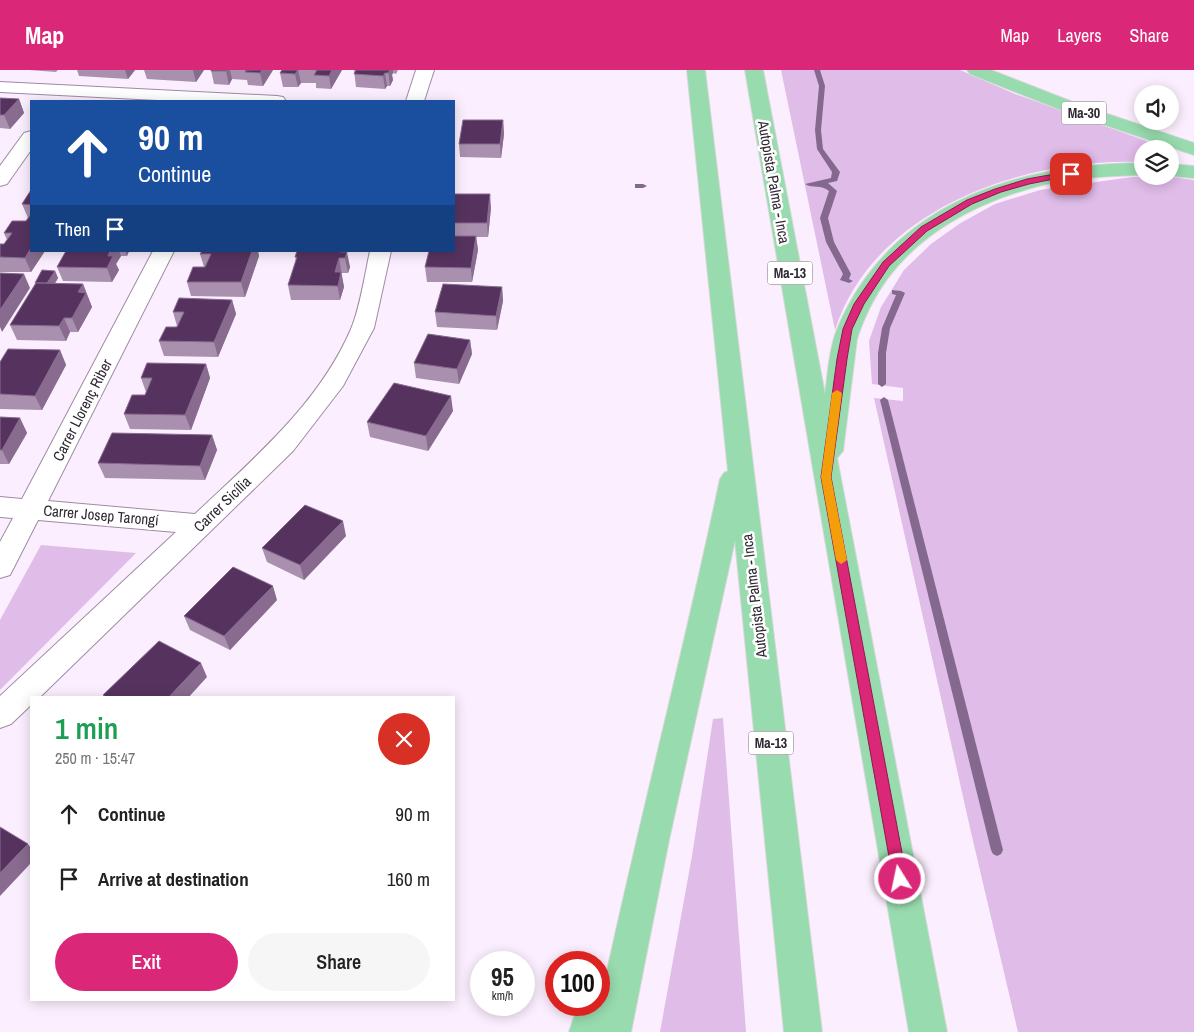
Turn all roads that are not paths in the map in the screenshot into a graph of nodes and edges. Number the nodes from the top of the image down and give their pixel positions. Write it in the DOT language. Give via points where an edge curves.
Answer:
graph roads {
  1 [pos="425,70"];
  2 [pos="696,70"];
  3 [pos="754,70"];
  4 [pos="976,70"];
  5 [pos="1009,70"];
  6 [pos="0,88"];
  7 [pos="62,96"];
  8 [pos="241,100"];
  9 [pos="415,100"];
  10 [pos="1134,116"];
  11 [pos="1178,130"];
  12 [pos="1194,135"];
  13 [pos="30,138"];
  14 [pos="1194,149"];
  15 [pos="1134,169"];
  16 [pos="1179,171"];
  17 [pos="1194,172"];
  18 [pos="0,180"];
  19 [pos="163,252"];
  20 [pos="381,252"];
  21 [pos="738,454"];
  22 [pos="826,477"];
  23 [pos="0,507"];
  24 [pos="30,509"];
  25 [pos="202,524"];
  26 [pos="0,568"];
  27 [pos="0,715"];
  28 [pos="652,840"];
  29 [pos="610,966"];
  30 [pos="593,1016"];
  31 [pos="588,1032"];
  32 [pos="612,1032"];
  33 [pos="803,1032"];
  34 [pos="928,1032"];
  1 -- 9 [label="street"];
  2 -- 21 [label="highway, Autopista Palma - Inca / Ma-13"];
  3 -- 22 [label="highway, Autopista Palma - Inca / Ma-13"];
  4 -- 14 [label="highway, Ma-30" via="1072,108"];
  5 -- 10 [label="highway"];
  6 -- 7 [label="street"];
  7 -- 8 [label="street"];
  11 -- 12 [label="highway"];
  13 -- 18 [label="street"];
  15 -- 22 [label="highway" via="1086,171 998,190 945,215 904,246 872,283 848,329"];
  16 -- 17 [label="highway"];
  19 -- 24 [label="street, Carrer Llorenç Riber"];
  20 -- 25 [label="street, Carrer Sicília" via="363,328 335,381 284,445"];
  21 -- 28 [label="highway" via="714,575"];
  21 -- 33 [label="highway, Autopista Palma - Inca / Ma-13"];
  22 -- 34 [label="highway, Autopista Palma - Inca / Ma-13"];
  23 -- 24 [label="street, Carrer Josep Tarongí"];
  24 -- 25 [label="street, Carrer Josep Tarongí"];
  24 -- 26 [label="street, Carrer Llorenç Riber"];
  25 -- 27 [label="street, Carrer Sicília"];
  28 -- 29 [label="highway"];
  28 -- 32 [label="highway"];
  30 -- 31 [label="highway"];
}
